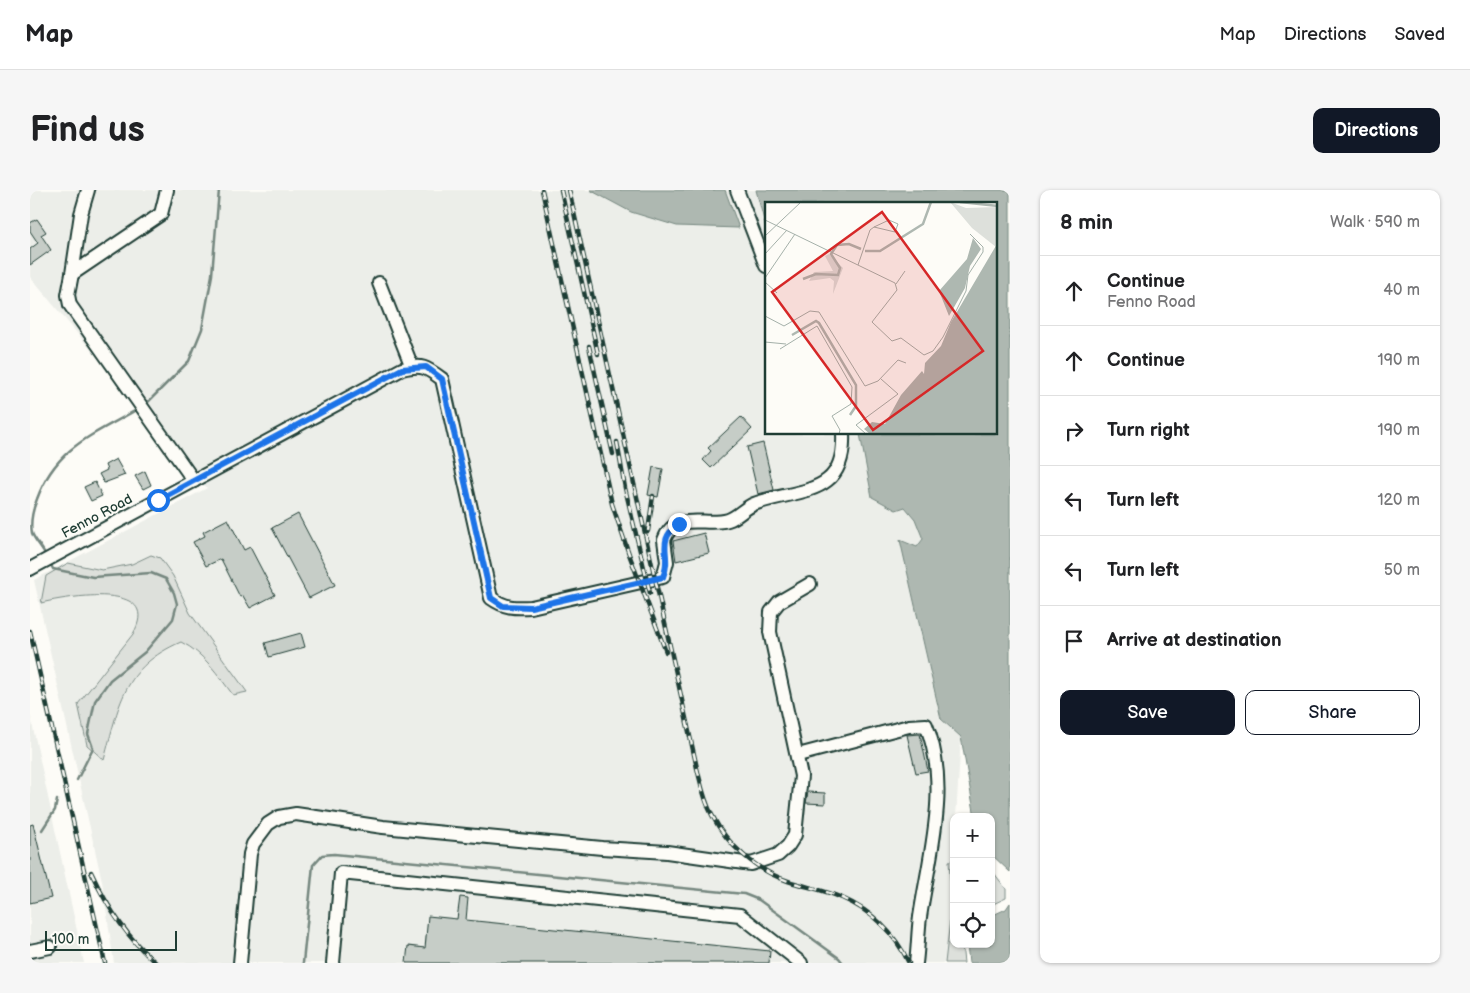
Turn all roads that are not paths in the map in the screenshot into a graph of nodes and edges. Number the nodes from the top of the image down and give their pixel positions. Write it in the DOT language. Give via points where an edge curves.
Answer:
graph roads {
  1 [pos="88,190"];
  2 [pos="167,190"];
  3 [pos="737,190"];
  4 [pos="765,263"];
  5 [pos="72,274"];
  6 [pos="378,283"];
  7 [pos="412,366"];
  8 [pos="844,435"];
  9 [pos="200,478"];
  10 [pos="30,569"];
  11 [pos="810,584"];
  12 [pos="798,755"];
  13 [pos="50,947"];
  14 [pos="30,951"];
  15 [pos="240,963"];
  16 [pos="333,963"];
  17 [pos="801,963"];
  18 [pos="916,963"];
  1 -- 5 [label="street"];
  2 -- 5 [label="street" via="161,214"];
  3 -- 4 [label="street"];
  5 -- 9 [label="street" via="68,295 70,305"];
  6 -- 7 [label="street"];
  7 -- 8 [label="street" via="426,367 442,379 491,598 513,608 531,607 663,577 667,562 664,540 674,527 694,520 726,521 754,504 806,492 820,485 842,462"];
  7 -- 9 [label="street, Fenno Road"];
  9 -- 10 [label="street, Fenno Road"];
  11 -- 12 [label="street" via="779,602 771,612 770,632"];
  12 -- 15 [label="street" via="801,776 795,835 778,855 755,864 667,852 383,828 296,814 280,817 268,824 253,844 250,854"];
  12 -- 18 [label="street" via="912,725 926,725 933,741 936,831 920,917"];
  13 -- 14 [label="street"];
  16 -- 17 [label="street" via="341,873 740,915"];
}
